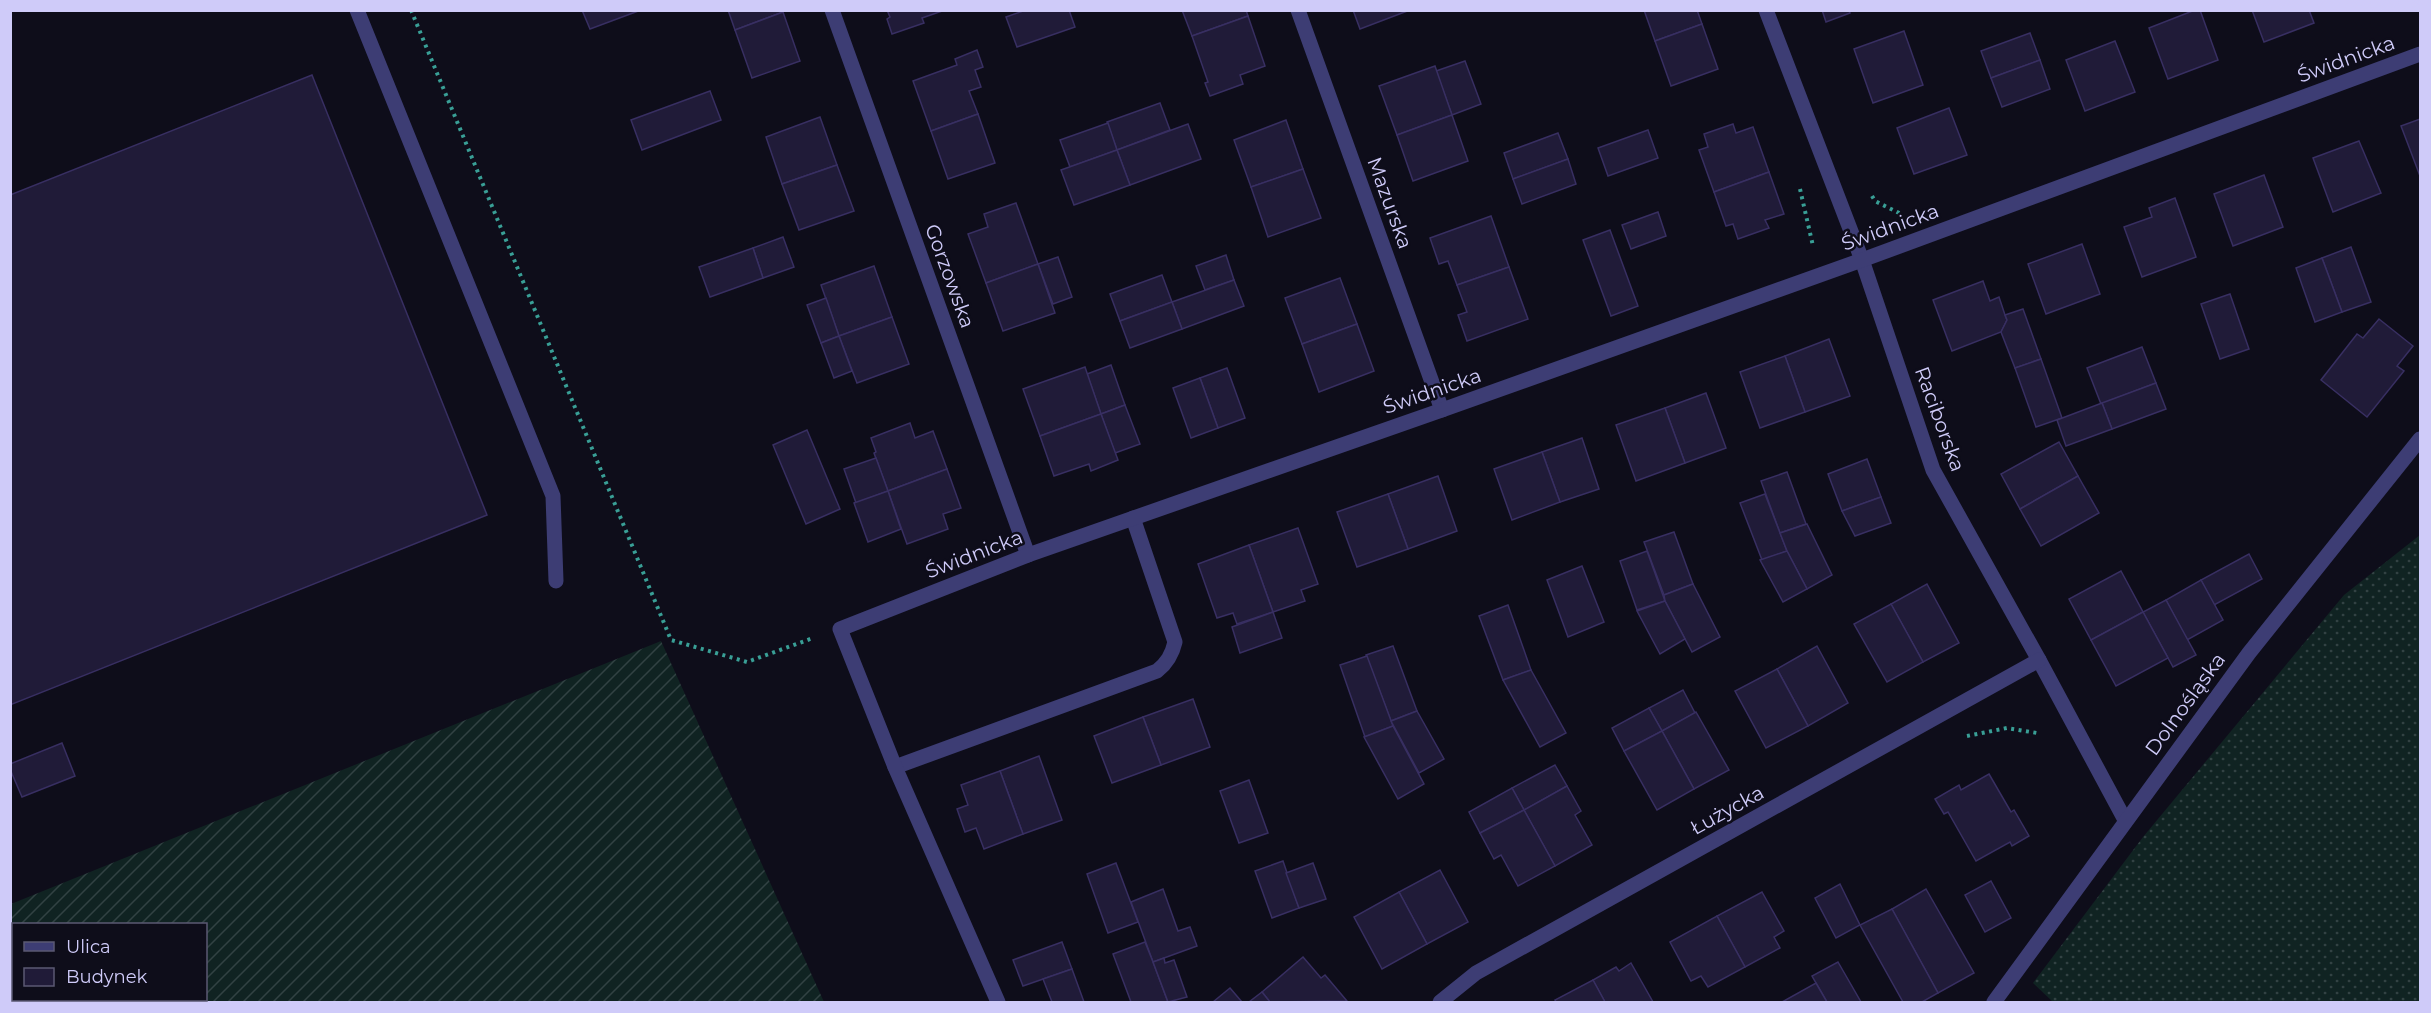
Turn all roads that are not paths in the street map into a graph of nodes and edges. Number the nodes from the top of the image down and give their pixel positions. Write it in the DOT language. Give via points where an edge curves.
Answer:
graph roads {
  1 [pos="357,10"];
  2 [pos="832,10"];
  3 [pos="1298,10"];
  4 [pos="1766,10"];
  5 [pos="2421,54"];
  6 [pos="1862,260"];
  7 [pos="1442,410"];
  8 [pos="2421,439"];
  9 [pos="1133,518"];
  10 [pos="1028,555"];
  11 [pos="556,581"];
  12 [pos="2040,660"];
  13 [pos="895,767"];
  14 [pos="2125,820"];
  15 [pos="998,1002"];
  16 [pos="1440,1002"];
  17 [pos="1994,1002"];
  1 -- 11 [label="street" via="553,496"];
  2 -- 10 [label="street, Gorzowska"];
  3 -- 7 [label="street, Mazurska"];
  4 -- 6 [label="street, Raciborska"];
  5 -- 6 [label="street, Świdnicka"];
  6 -- 7 [label="street, Świdnicka"];
  6 -- 12 [label="street, Raciborska" via="1933,470"];
  7 -- 9 [label="street, Świdnicka"];
  8 -- 14 [label="street, Dolnośląska" via="2249,653"];
  9 -- 10 [label="street, Świdnicka"];
  9 -- 13 [label="street" via="1175,642 1165,664 1157,671"];
  10 -- 13 [label="street, Świdnicka" via="840,629"];
  12 -- 14 [label="street, Raciborska"];
  12 -- 16 [label="street, Łużycka" via="1476,973"];
  13 -- 15 [label="street"];
  14 -- 17 [label="street, Dolnośląska"];
}
